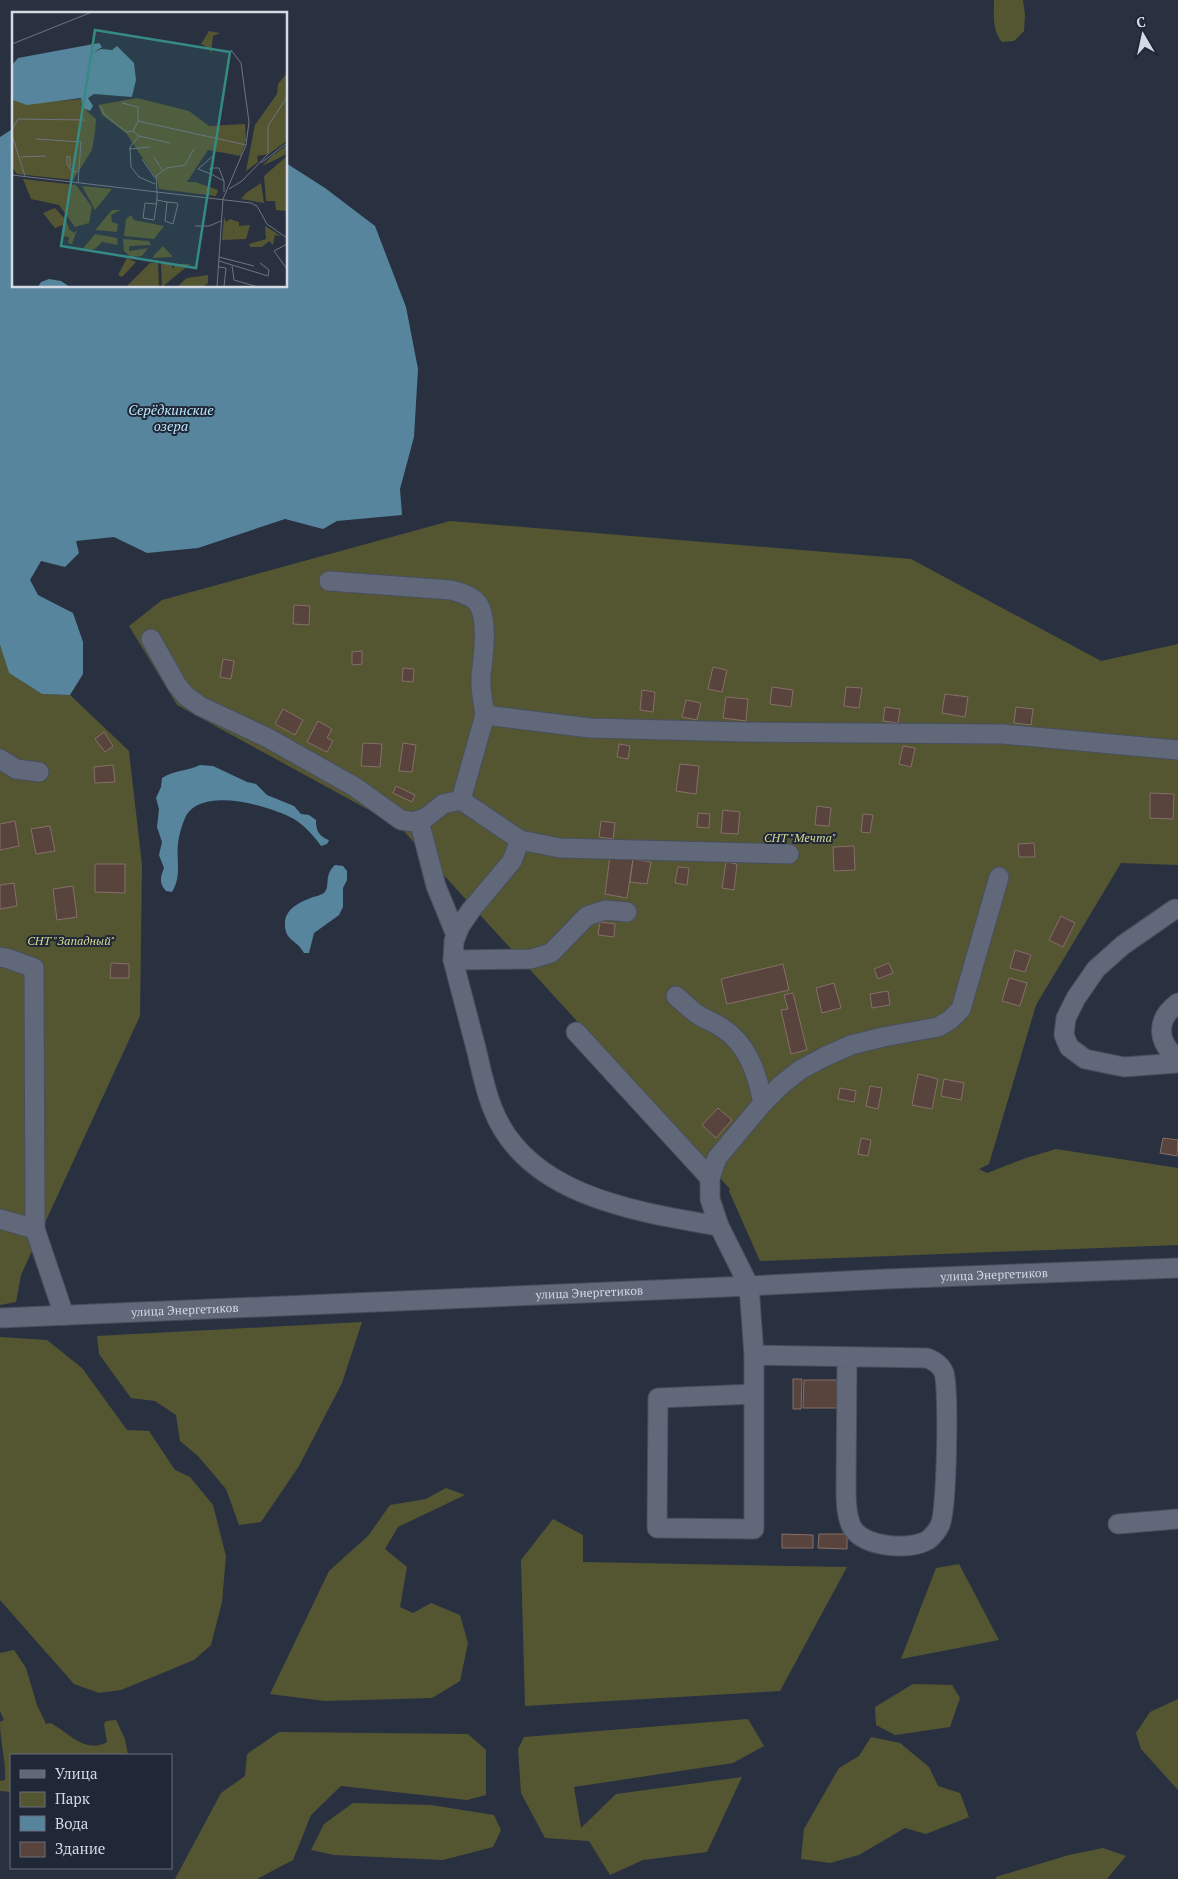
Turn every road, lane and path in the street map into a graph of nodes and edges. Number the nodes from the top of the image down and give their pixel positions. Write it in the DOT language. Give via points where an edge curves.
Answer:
graph roads {
  1 [pos="329,581"];
  2 [pos="150,639"];
  3 [pos="485,715"];
  4 [pos="1178,750"];
  5 [pos="0,759"];
  6 [pos="39,772"];
  7 [pos="461,800"];
  8 [pos="419,820"];
  9 [pos="520,840"];
  10 [pos="789,854"];
  11 [pos="999,877"];
  12 [pos="1175,909"];
  13 [pos="627,912"];
  14 [pos="456,935"];
  15 [pos="0,958"];
  16 [pos="453,960"];
  17 [pos="676,996"];
  18 [pos="1178,1003"];
  19 [pos="576,1032"];
  20 [pos="1178,1061"];
  21 [pos="764,1103"];
  22 [pos="710,1178"];
  23 [pos="0,1219"];
  24 [pos="719,1226"];
  25 [pos="35,1229"];
  26 [pos="1178,1268"];
  27 [pos="749,1286"];
  28 [pos="64,1315"];
  29 [pos="0,1318"];
  30 [pos="754,1355"];
  31 [pos="847,1357"];
  32 [pos="754,1394"];
  33 [pos="1178,1519"];
  34 [pos="1118,1524"];
  1 -- 3 [label="street" via="451,590 467,595 479,606 482,618 485,648 481,692"];
  2 -- 8 [label="street" via="177,685 193,701 355,786 401,820"];
  3 -- 4 [label="street" via="590,728 1002,734"];
  3 -- 7 [label="street"];
  5 -- 6 [label="street" via="16,768"];
  7 -- 8 [label="street" via="443,804"];
  7 -- 9 [label="street"];
  8 -- 14 [label="street" via="436,886"];
  9 -- 10 [label="street" via="560,848"];
  9 -- 14 [label="street" via="512,861 471,910"];
  11 -- 21 [label="street" via="961,1009 950,1020 938,1027 851,1045 824,1056 794,1075"];
  12 -- 20 [label="street" via="1123,945 1096,970 1066,1018 1064,1035 1069,1047 1085,1059 1124,1067"];
  13 -- 16 [label="street" via="605,910 587,916 551,953 538,957"];
  14 -- 16 [label="street"];
  15 -- 25 [label="street" via="34,968"];
  16 -- 24 [label="street" via="492,1108 506,1135 527,1158 574,1190 611,1204"];
  17 -- 21 [label="street" via="697,1014 738,1040 759,1079"];
  18 -- 20 [label="street" via="1164,1017 1161,1033 1167,1050"];
  19 -- 22 [label="street"];
  21 -- 22 [label="street" via="717,1158"];
  22 -- 24 [label="street" via="710,1199"];
  23 -- 25 [label="street"];
  24 -- 27 [label="street"];
  25 -- 28 [label="street"];
  26 -- 27 [label="street, улица Энергетиков"];
  27 -- 28 [label="street, улица Энергетиков"];
  27 -- 30 [label="street"];
  28 -- 29 [label="street, улица Энергетиков"];
  30 -- 31 [label="street"];
  30 -- 32 [label="street"];
  31 -- 31 [label="street" via="846,1488 852,1528 863,1538 885,1545 909,1545 928,1540 940,1526 944,1508 946,1399 943,1371 927,1358"];
  32 -- 32 [label="street" via="658,1398 657,1528 754,1529"];
  33 -- 34 [label="street"];
}
